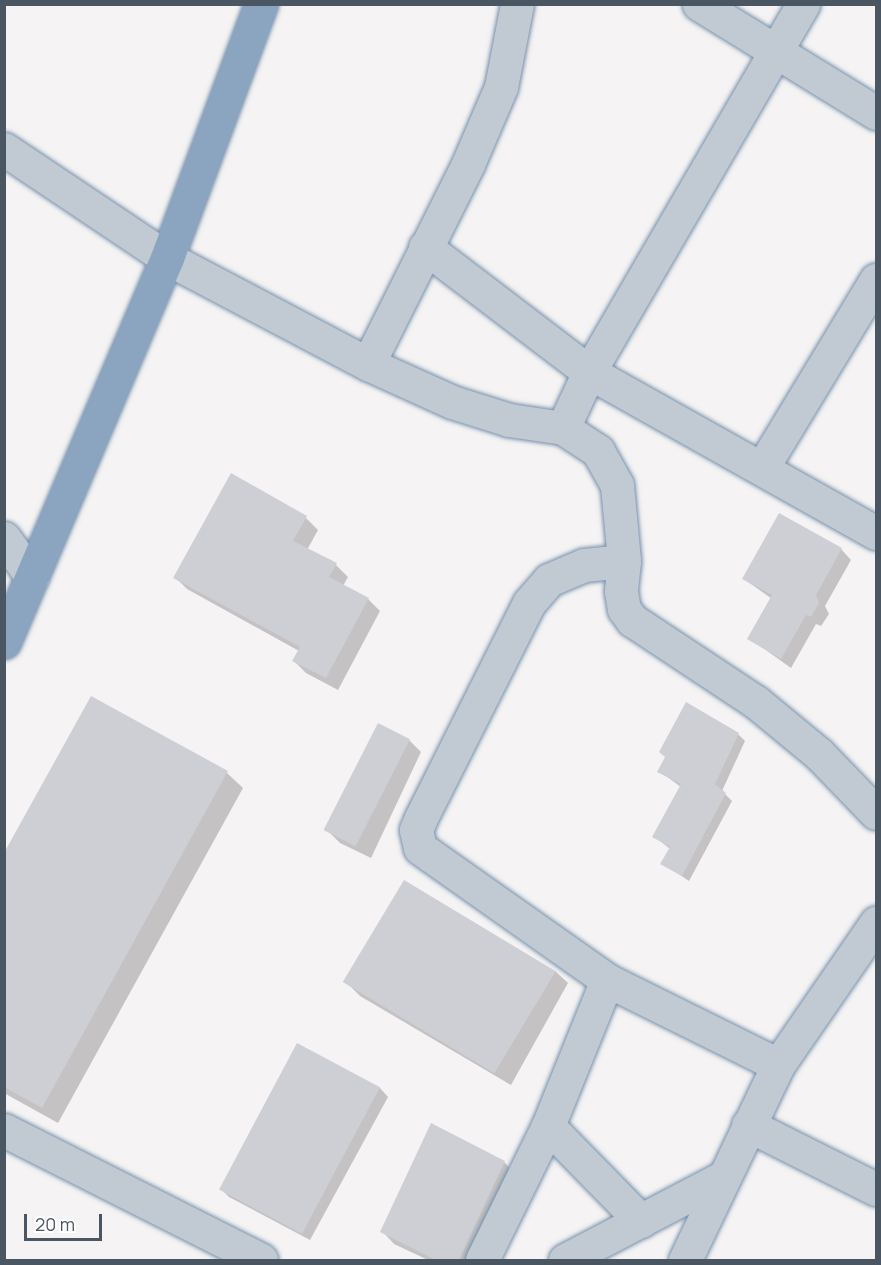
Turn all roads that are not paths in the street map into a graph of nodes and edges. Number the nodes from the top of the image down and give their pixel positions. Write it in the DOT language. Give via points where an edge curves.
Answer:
graph roads {
  1 [pos="261,4"];
  2 [pos="517,4"];
  3 [pos="699,4"];
  4 [pos="802,4"];
  5 [pos="774,52"];
  6 [pos="876,113"];
  7 [pos="4,149"];
  8 [pos="425,247"];
  9 [pos="167,258"];
  10 [pos="874,292"];
  11 [pos="368,364"];
  12 [pos="589,372"];
  13 [pos="563,428"];
  14 [pos="762,468"];
  15 [pos="876,533"];
  16 [pos="4,538"];
  17 [pos="624,561"];
  18 [pos="32,577"];
  19 [pos="4,642"];
  20 [pos="876,813"];
  21 [pos="871,941"];
  22 [pos="607,980"];
  23 [pos="778,1065"];
  24 [pos="748,1125"];
  25 [pos="548,1126"];
  26 [pos="4,1130"];
  27 [pos="724,1177"];
  28 [pos="876,1188"];
  29 [pos="641,1221"];
  30 [pos="261,1260"];
  31 [pos="482,1260"];
  32 [pos="565,1260"];
  33 [pos="685,1260"];
  1 -- 9 [label="highway"];
  2 -- 8 [label="street" via="501,87 468,164"];
  3 -- 5 [label="street"];
  4 -- 5 [label="street"];
  5 -- 6 [label="street"];
  5 -- 12 [label="street"];
  7 -- 9 [label="street"];
  8 -- 11 [label="street"];
  8 -- 12 [label="street"];
  9 -- 11 [label="street"];
  9 -- 18 [label="highway"];
  10 -- 14 [label="street"];
  11 -- 13 [label="street" via="452,402 509,420"];
  12 -- 13 [label="street"];
  12 -- 14 [label="street"];
  13 -- 17 [label="street" via="598,451 617,485"];
  14 -- 15 [label="street"];
  16 -- 18 [label="street"];
  17 -- 20 [label="street" via="621,591 624,609 632,620 756,702 819,754"];
  17 -- 22 [label="street" via="584,565 549,580 529,603 416,830 420,848"];
  18 -- 19 [label="highway"];
  21 -- 23 [label="street"];
  22 -- 23 [label="street"];
  22 -- 25 [label="street"];
  23 -- 24 [label="street"];
  24 -- 27 [label="street"];
  24 -- 28 [label="street"];
  25 -- 29 [label="street"];
  25 -- 31 [label="street"];
  26 -- 30 [label="street"];
  27 -- 29 [label="street"];
  27 -- 33 [label="street"];
  29 -- 32 [label="street"];
}
